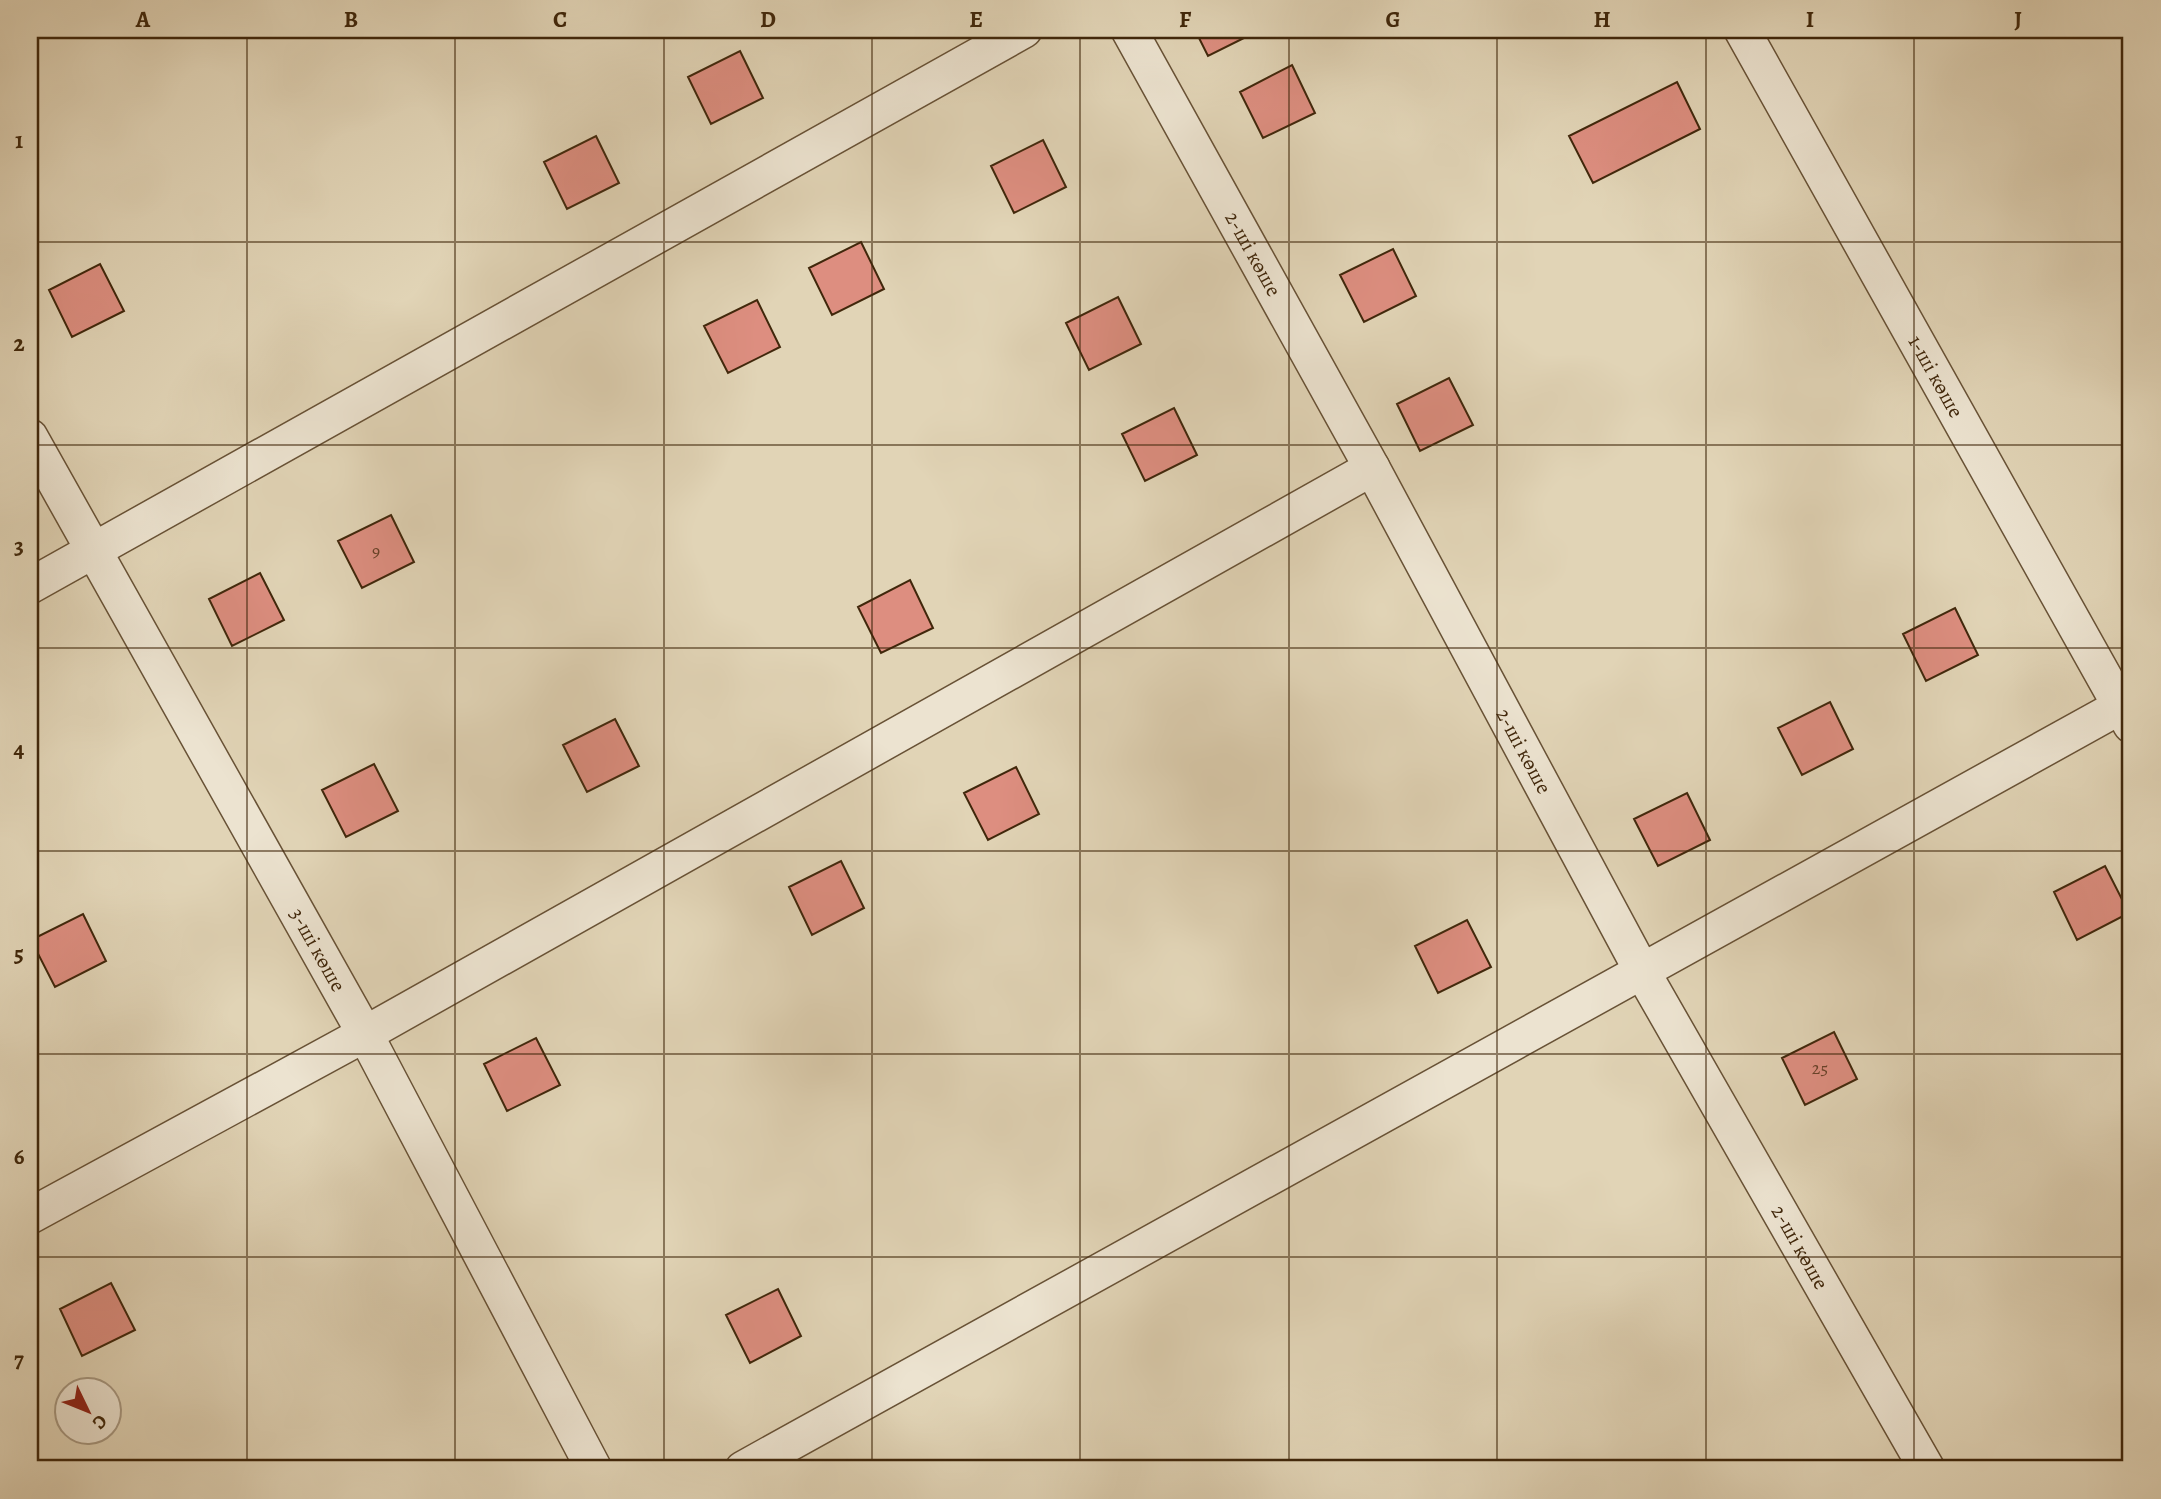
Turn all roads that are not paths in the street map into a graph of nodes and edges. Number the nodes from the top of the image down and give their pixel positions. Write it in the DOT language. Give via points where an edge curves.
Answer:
graph roads {
  1 [pos="1024,30"];
  2 [pos="1129,30"];
  3 [pos="1742,30"];
  4 [pos="30,436"];
  5 [pos="1372,468"];
  6 [pos="93,550"];
  7 [pos="30,586"];
  8 [pos="2126,715"];
  9 [pos="1643,973"];
  10 [pos="365,1034"];
  11 [pos="30,1216"];
  12 [pos="1921,1467"];
  13 [pos="594,1469"];
  14 [pos="743,1469"];
  1 -- 6 [label="lane"];
  2 -- 5 [label="lane, 2-ші көше"];
  3 -- 8 [label="lane, 1-ші көше"];
  4 -- 6 [label="lane, 3-ші көше"];
  5 -- 9 [label="lane, 2-ші көше"];
  5 -- 10 [label="lane"];
  6 -- 7 [label="lane"];
  6 -- 10 [label="lane, 3-ші көше"];
  8 -- 9 [label="lane"];
  9 -- 12 [label="lane, 2-ші көше"];
  9 -- 14 [label="lane"];
  10 -- 11 [label="lane"];
  10 -- 13 [label="lane, 3-ші көше"];
}
